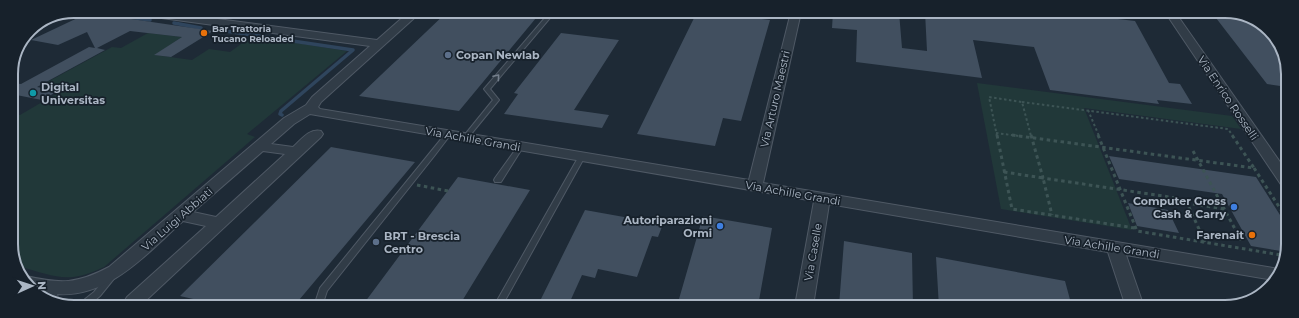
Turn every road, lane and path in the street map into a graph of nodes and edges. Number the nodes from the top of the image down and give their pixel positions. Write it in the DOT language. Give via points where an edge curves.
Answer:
graph roads {
  1 [pos="184,18"];
  2 [pos="409,18"];
  3 [pos="547,18"];
  4 [pos="795,18"];
  5 [pos="1174,18"];
  6 [pos="379,44"];
  7 [pos="1022,102"];
  8 [pos="310,108"];
  9 [pos="1088,110"];
  10 [pos="996,133"];
  11 [pos="316,134"];
  12 [pos="448,134"];
  13 [pos="464,138"];
  14 [pos="1032,138"];
  15 [pos="260,146"];
  16 [pos="520,147"];
  17 [pos="1103,147"];
  18 [pos="1193,151"];
  19 [pos="296,152"];
  20 [pos="580,158"];
  21 [pos="1198,160"];
  22 [pos="1254,168"];
  23 [pos="1004,172"];
  24 [pos="1281,174"];
  25 [pos="1043,178"];
  26 [pos="498,180"];
  27 [pos="409,184"];
  28 [pos="755,187"];
  29 [pos="1119,189"];
  30 [pos="448,191"];
  31 [pos="822,198"];
  32 [pos="1186,204"];
  33 [pos="1224,209"];
  34 [pos="1281,210"];
  35 [pos="181,215"];
  36 [pos="1052,215"];
  37 [pos="219,223"];
  38 [pos="1135,228"];
  39 [pos="1242,242"];
  40 [pos="1205,243"];
  41 [pos="1115,247"];
  42 [pos="1280,255"];
  43 [pos="115,271"];
  44 [pos="1272,273"];
  45 [pos="52,295"];
  46 [pos="89,300"];
  47 [pos="135,300"];
  48 [pos="320,300"];
  49 [pos="501,300"];
  50 [pos="805,300"];
  51 [pos="1133,300"];
  1 -- 6 [label="street"];
  2 -- 6 [label="street, Via Luigi Abbiati"];
  13 -- 3 [label="lane, one-way" via="496,100 487,89"];
  4 -- 28 [label="street, Via Arturo Maestri"];
  5 -- 24 [label="street, Via Enrico Rosselli"];
  6 -- 8 [label="street, Via Luigi Abbiati"];
  7 -- 9 [label="path"];
  7 -- 10 [label="path" via="989,97"];
  7 -- 14 [label="path"];
  8 -- 12 [label="street, Via Achille Grandi" via="316,112"];
  8 -- 15 [label="street, Via Luigi Abbiati" via="289,121"];
  9 -- 17 [label="path"];
  9 -- 22 [label="path" via="1228,129"];
  10 -- 14 [label="path"];
  10 -- 23 [label="path"];
  11 -- 19 [label="street"];
  12 -- 13 [label="street, Via Achille Grandi"];
  12 -- 27 [label="lane"];
  13 -- 16 [label="street, Via Achille Grandi"];
  14 -- 17 [label="path"];
  14 -- 25 [label="path"];
  15 -- 19 [label="street"];
  15 -- 35 [label="street, Via Luigi Abbiati"];
  16 -- 20 [label="street, Via Achille Grandi"];
  16 -- 26 [label="lane"];
  17 -- 21 [label="path"];
  17 -- 29 [label="path"];
  18 -- 21 [label="path"];
  19 -- 37 [label="street"];
  20 -- 28 [label="street, Via Achille Grandi"];
  20 -- 49 [label="lane"];
  21 -- 22 [label="path"];
  21 -- 33 [label="path"];
  22 -- 34 [label="path"];
  23 -- 25 [label="path"];
  23 -- 36 [label="path" via="1012,209"];
  25 -- 29 [label="path"];
  25 -- 36 [label="path"];
  27 -- 30 [label="path"];
  27 -- 48 [label="lane" via="323,290"];
  28 -- 31 [label="street, Via Achille Grandi"];
  29 -- 32 [label="path" via="1176,198"];
  29 -- 38 [label="path"];
  31 -- 41 [label="street, Via Achille Grandi"];
  31 -- 50 [label="street, Via Caselle"];
  32 -- 33 [label="path"];
  32 -- 40 [label="path"];
  33 -- 39 [label="path"];
  35 -- 37 [label="street"];
  35 -- 43 [label="street, Via Luigi Abbiati"];
  36 -- 38 [label="path"];
  37 -- 47 [label="street"];
  38 -- 40 [label="path" via="1137,231"];
  40 -- 42 [label="path"];
  41 -- 44 [label="street, Via Achille Grandi"];
  41 -- 51 [label="street"];
  43 -- 45 [label="street, Via Luigi Abbiati" via="103,278"];
  43 -- 46 [label="lane"];
}
